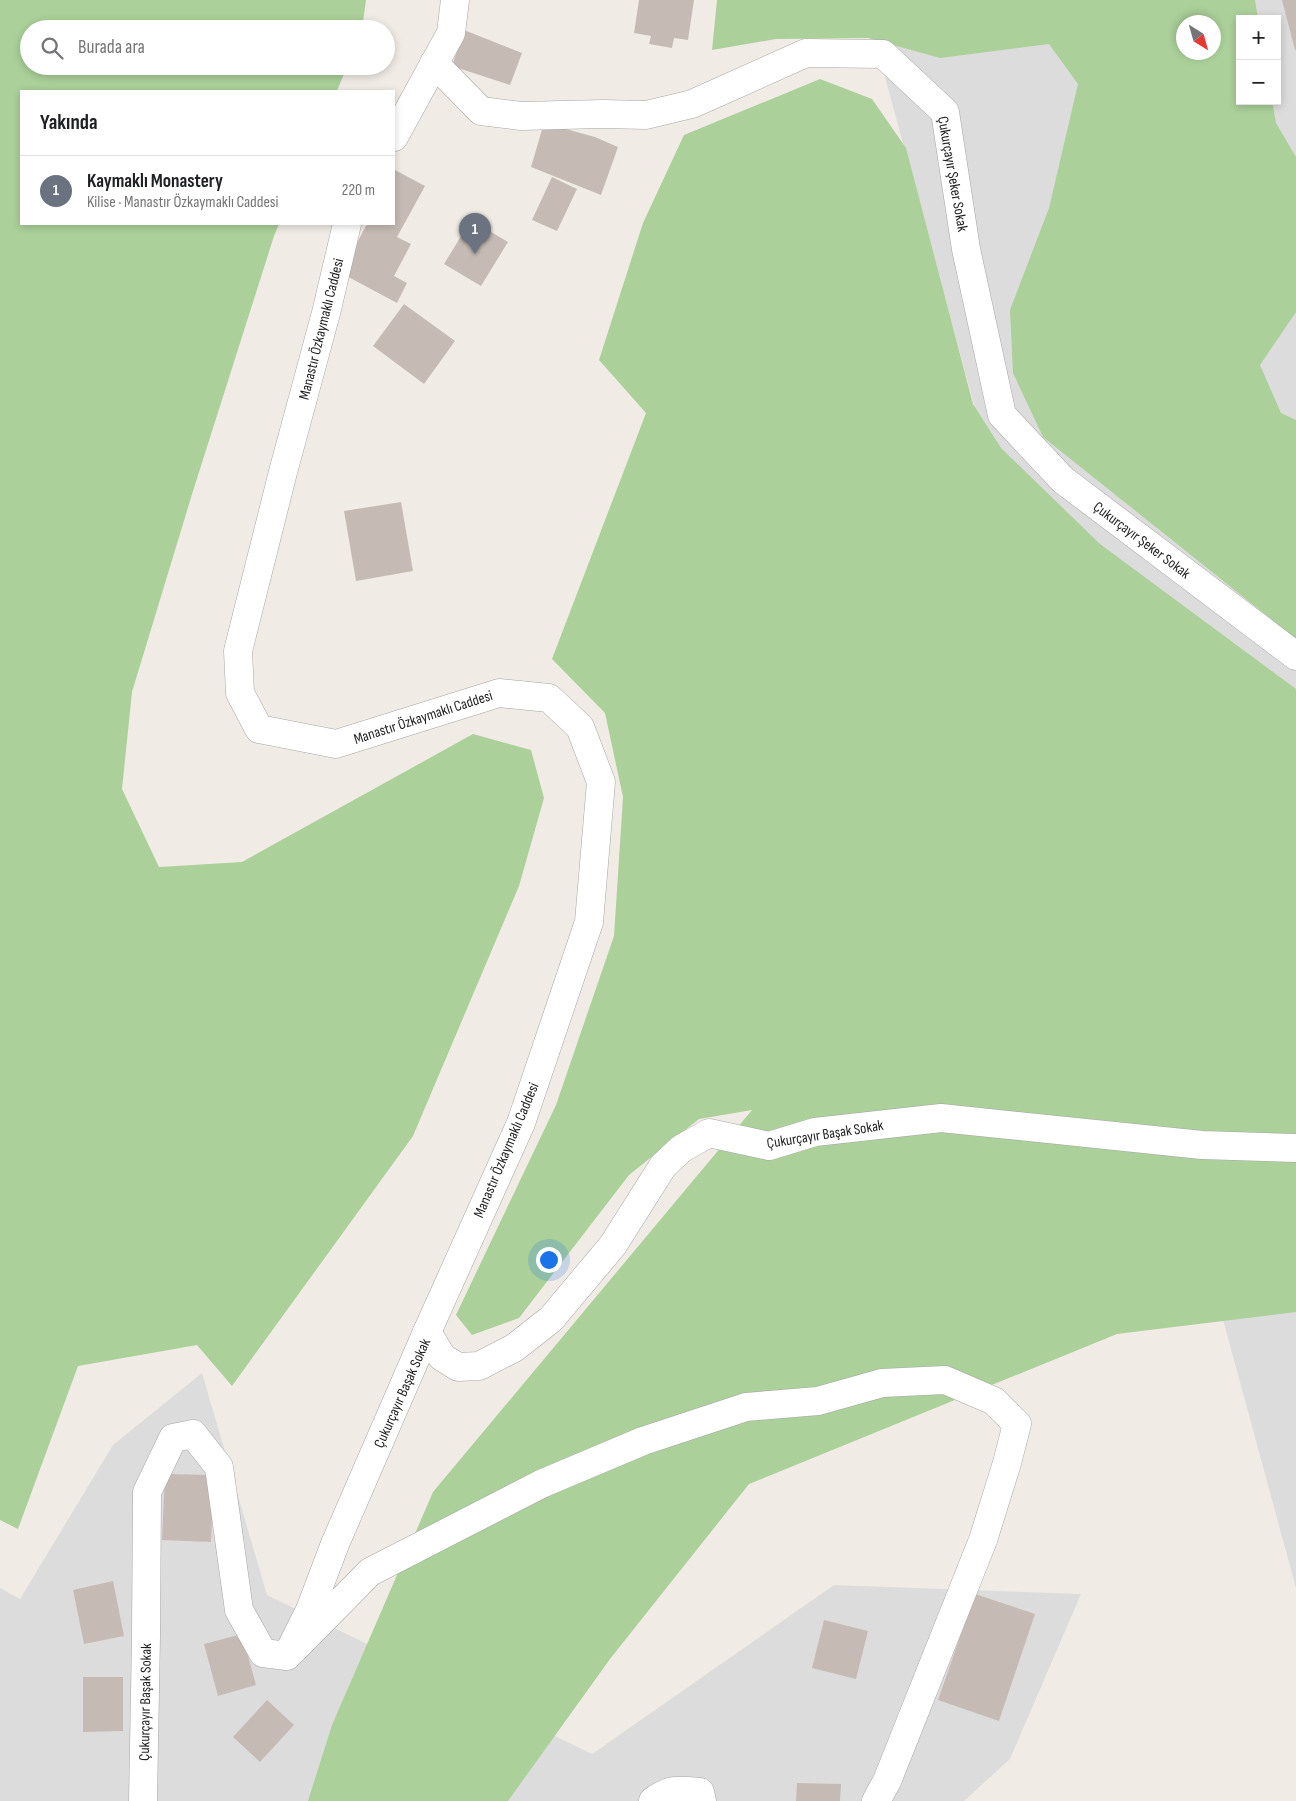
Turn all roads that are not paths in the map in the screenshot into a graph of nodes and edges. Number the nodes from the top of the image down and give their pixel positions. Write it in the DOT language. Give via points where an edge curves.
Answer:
graph roads {
  1 [pos="455,0"];
  2 [pos="434,63"];
  3 [pos="395,135"];
  4 [pos="347,225"];
  5 [pos="1296,656"];
  6 [pos="1296,1148"];
  7 [pos="427,1332"];
  8 [pos="287,1656"];
  9 [pos="143,1801"];
  10 [pos="653,1801"];
  11 [pos="702,1801"];
  12 [pos="876,1801"];
  1 -- 2 [label="street" via="451,33"];
  2 -- 3 [label="street"];
  2 -- 5 [label="street, Çukurçayır Şeker Sokak" via="481,111 521,116 646,115 692,104 806,53 883,54 945,112 966,249 1002,415 1064,480"];
  4 -- 7 [label="street, Manastır Özkaymaklı Caddesi" via="238,651 240,693 259,729 336,744 499,693 549,698 580,727 601,782 589,922 520,1123"];
  6 -- 7 [label="street, Çukurçayır Başak Sokak" via="1202,1146 941,1118 815,1132 769,1146 709,1133 681,1150 664,1166 613,1245 551,1318 514,1348 480,1366 458,1368 442,1357"];
  7 -- 8 [label="street, Çukurçayır Başak Sokak" via="335,1544 310,1610"];
  8 -- 9 [label="street, Çukurçayır Başak Sokak" via="263,1653 238,1610 219,1467 194,1434 173,1438 147,1492"];
  8 -- 12 [label="street" via="370,1572 541,1484 643,1442 746,1408 818,1402 882,1382 945,1380 994,1401 1017,1424 984,1540"];
  10 -- 11 [label="street" via="663,1793 676,1790 700,1792"];
}
